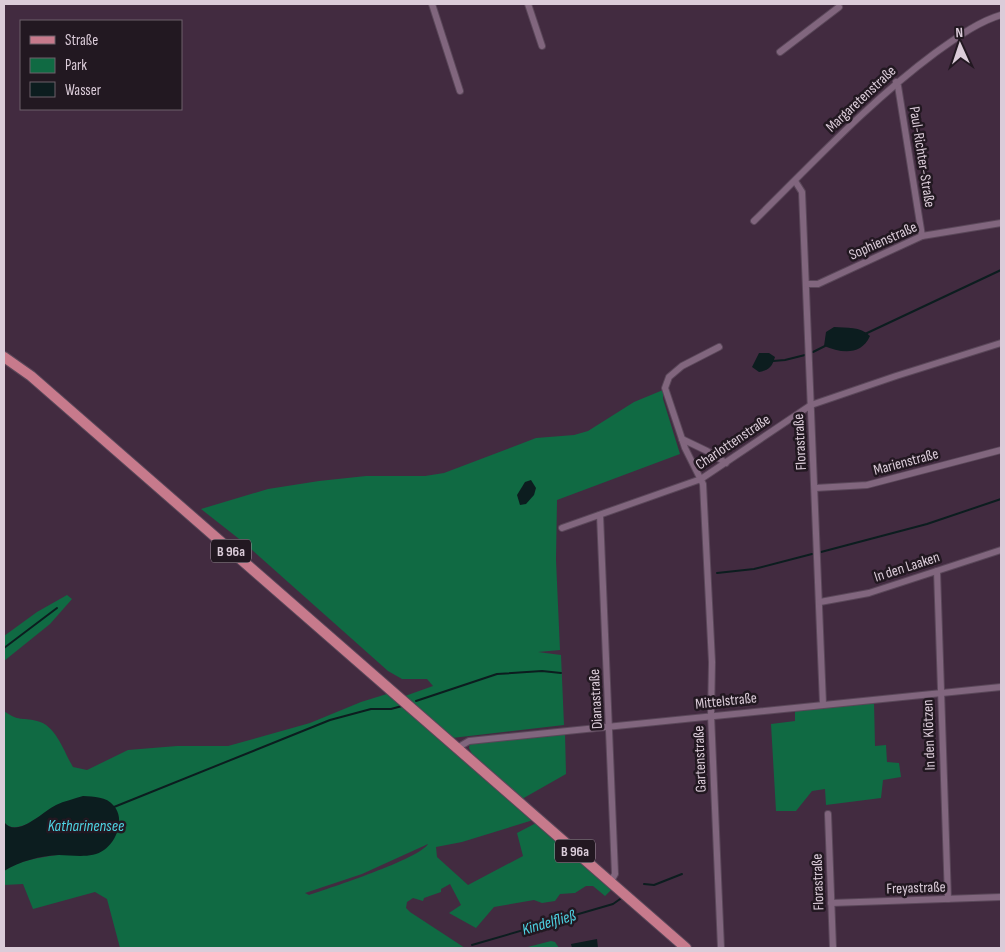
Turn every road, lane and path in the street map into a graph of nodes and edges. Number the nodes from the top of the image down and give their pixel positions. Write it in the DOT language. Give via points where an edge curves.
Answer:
graph roads {
  1 [pos="432,4"];
  2 [pos="528,4"];
  3 [pos="840,5"];
  4 [pos="1001,15"];
  5 [pos="542,46"];
  6 [pos="780,52"];
  7 [pos="896,82"];
  8 [pos="460,91"];
  9 [pos="795,181"];
  10 [pos="754,222"];
  11 [pos="1001,223"];
  12 [pos="922,236"];
  13 [pos="807,284"];
  14 [pos="1001,343"];
  15 [pos="719,347"];
  16 [pos="4,357"];
  17 [pos="811,405"];
  18 [pos="682,439"];
  19 [pos="1001,450"];
  20 [pos="726,463"];
  21 [pos="701,479"];
  22 [pos="815,488"];
  23 [pos="600,515"];
  24 [pos="562,528"];
  25 [pos="1001,550"];
  26 [pos="937,571"];
  27 [pos="820,602"];
  28 [pos="1001,687"];
  29 [pos="940,693"];
  30 [pos="823,704"];
  31 [pos="711,715"];
  32 [pos="610,726"];
  33 [pos="457,748"];
  34 [pos="828,814"];
  35 [pos="611,882"];
  36 [pos="1001,897"];
  37 [pos="948,899"];
  38 [pos="831,903"];
  39 [pos="686,948"];
  40 [pos="721,948"];
  41 [pos="833,948"];
  1 -- 8 [label="street"];
  2 -- 5 [label="street"];
  3 -- 6 [label="street"];
  4 -- 7 [label="street, Margaretenstraße" via="951,42"];
  7 -- 9 [label="street, Margaretenstraße"];
  7 -- 12 [label="street, Paul-Richter-Straße"];
  9 -- 10 [label="street, Margaretenstraße"];
  9 -- 13 [label="street, Florastraße" via="802,192"];
  11 -- 12 [label="street, Sophienstraße"];
  12 -- 13 [label="street, Sophienstraße" via="818,284"];
  13 -- 17 [label="street, Florastraße"];
  14 -- 17 [label="street, Charlottenstraße"];
  15 -- 18 [label="street, Gartenstraße" via="673,372 666,383 667,399"];
  16 -- 33 [label="main road, B 96a" via="45,388"];
  17 -- 20 [label="street, Charlottenstraße"];
  17 -- 22 [label="street, Florastraße"];
  18 -- 20 [label="street"];
  18 -- 21 [label="street, Gartenstraße"];
  19 -- 22 [label="street, Marienstraße" via="867,484"];
  20 -- 21 [label="street, Charlottenstraße"];
  21 -- 23 [label="street, Charlottenstraße"];
  21 -- 31 [label="street, Gartenstraße" via="712,662"];
  22 -- 27 [label="street, Florastraße"];
  23 -- 24 [label="street, Charlottenstraße"];
  23 -- 32 [label="street, Dianastraße"];
  25 -- 26 [label="street, In den Laaken"];
  26 -- 27 [label="street, In den Laaken" via="869,593"];
  26 -- 29 [label="street, In den Klötzen"];
  27 -- 30 [label="street, Florastraße"];
  28 -- 29 [label="street, Mittelstraße"];
  29 -- 30 [label="street, Mittelstraße"];
  29 -- 37 [label="street, In den Klötzen"];
  30 -- 31 [label="street, Mittelstraße"];
  31 -- 32 [label="street, Mittelstraße"];
  31 -- 40 [label="street, Gartenstraße"];
  32 -- 33 [label="street, Mittelstraße" via="469,741"];
  32 -- 35 [label="street, Dianastraße" via="615,874"];
  33 -- 35 [label="main road, B 96a"];
  34 -- 38 [label="street, Florastraße"];
  35 -- 39 [label="main road, B 96a"];
  36 -- 37 [label="street, Freyastraße"];
  37 -- 38 [label="street, Freyastraße"];
  38 -- 41 [label="street, Florastraße"];
}
